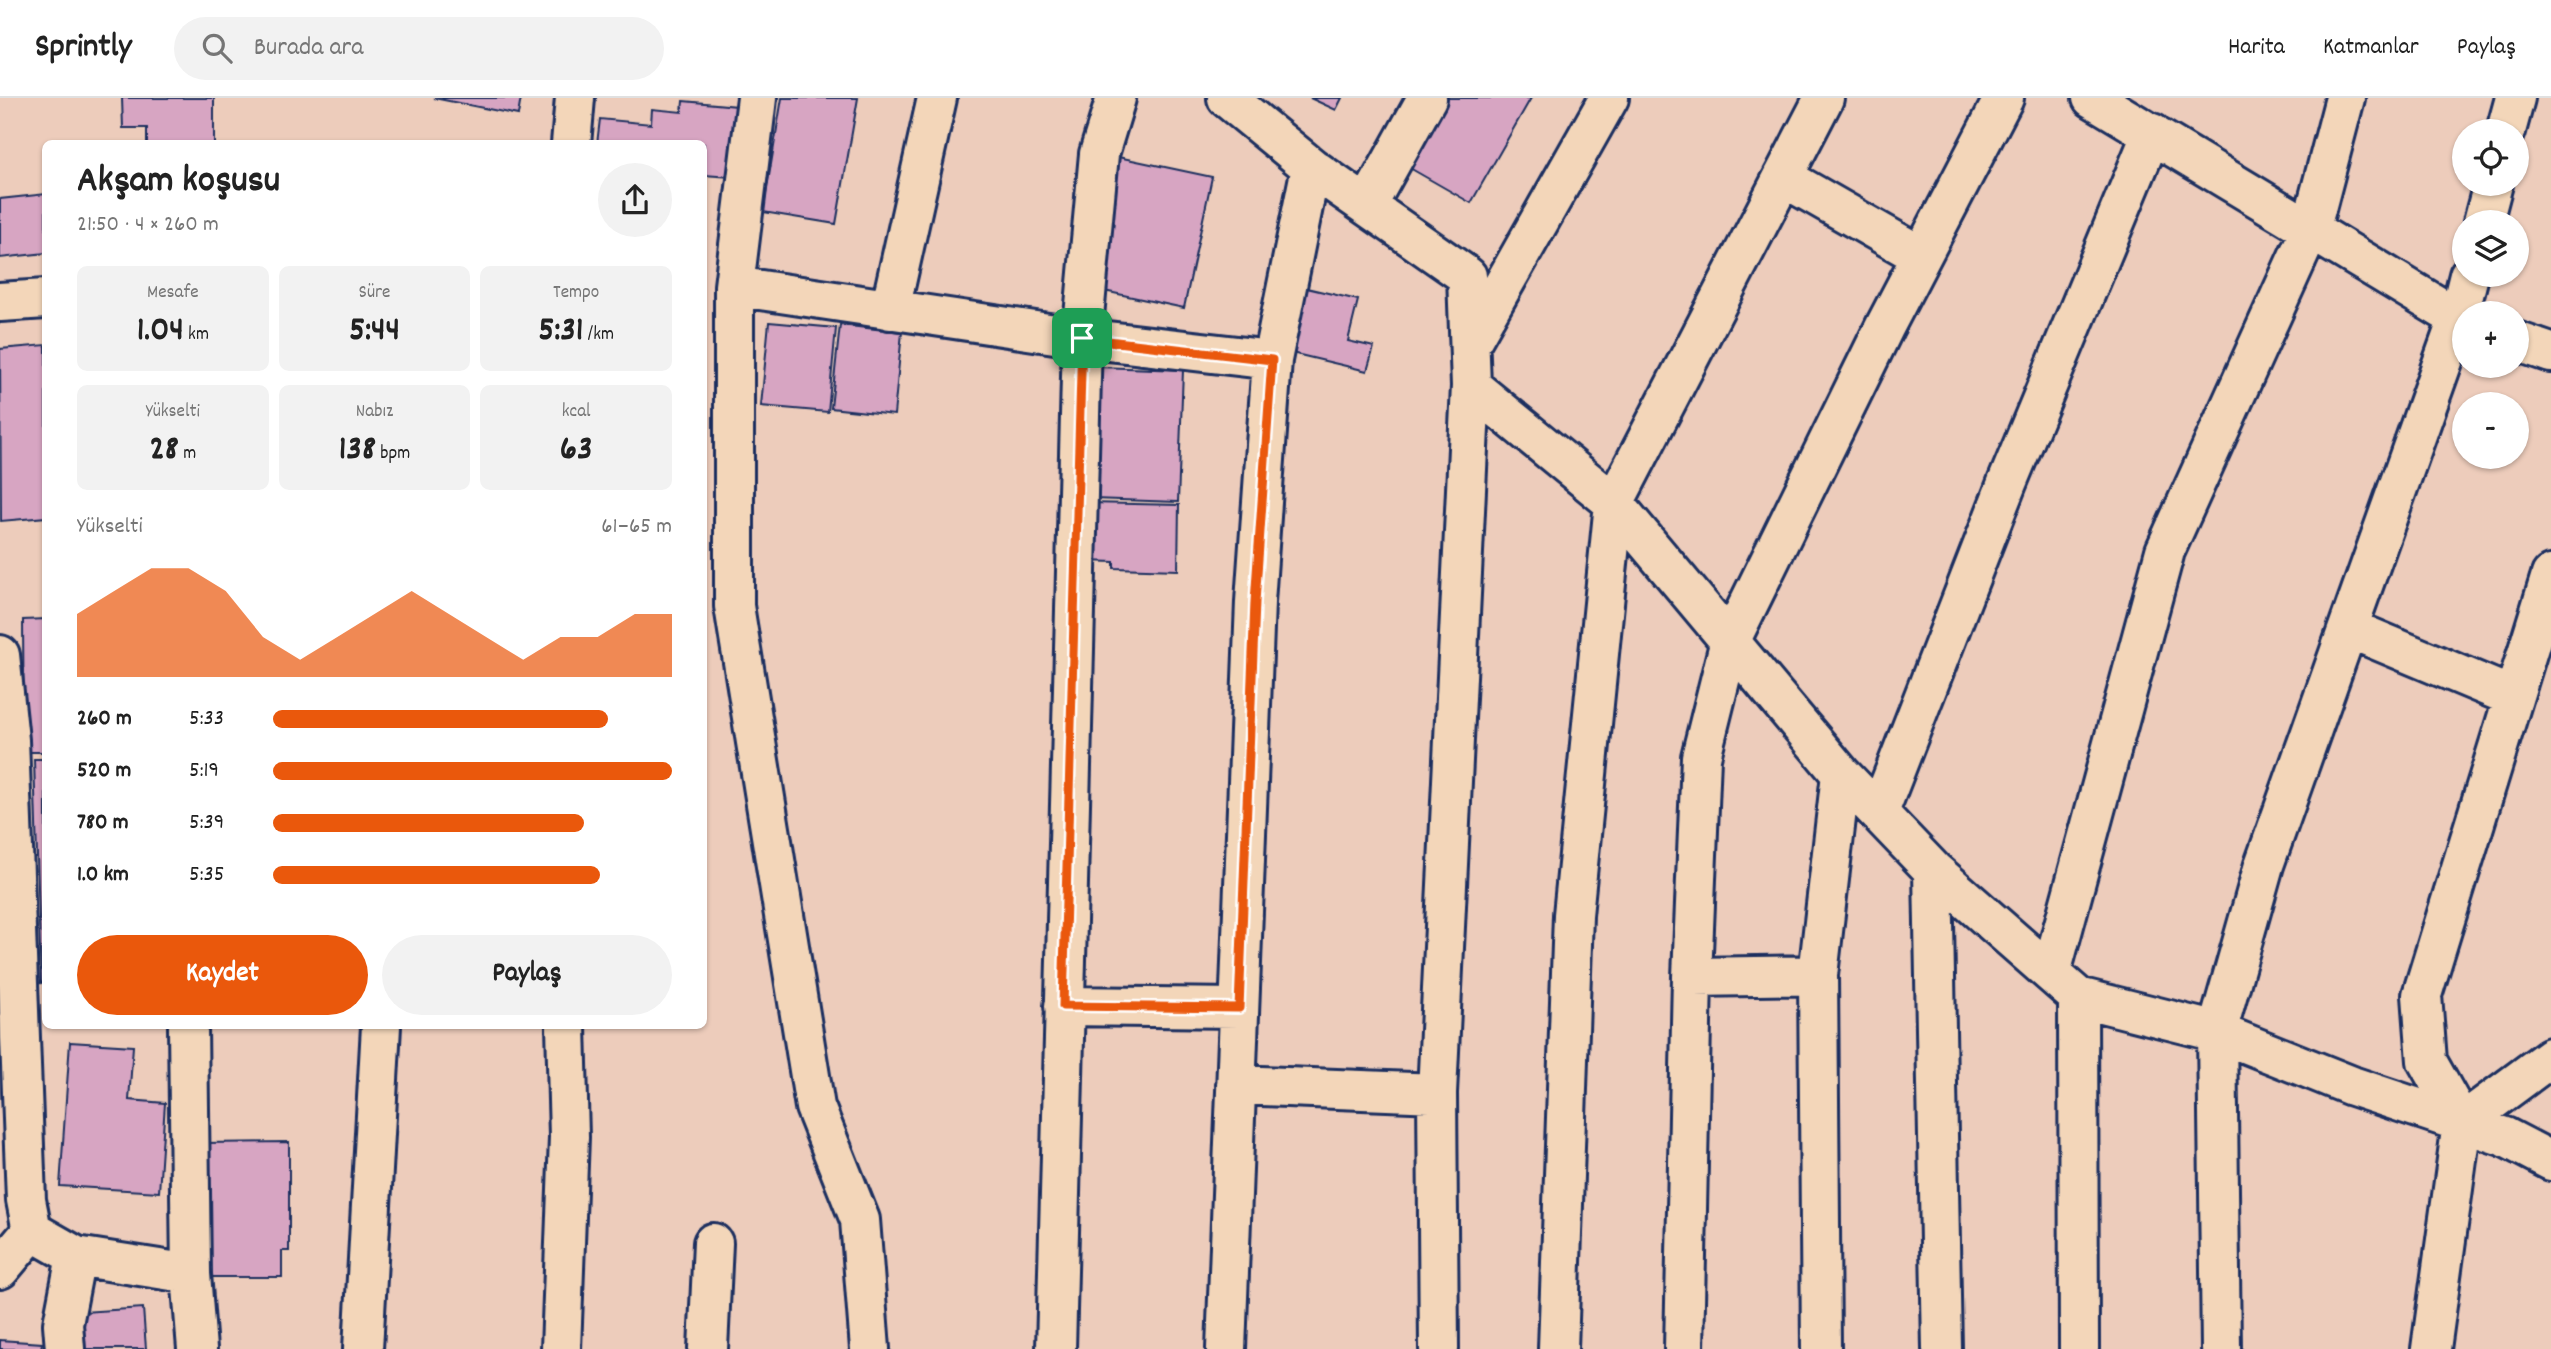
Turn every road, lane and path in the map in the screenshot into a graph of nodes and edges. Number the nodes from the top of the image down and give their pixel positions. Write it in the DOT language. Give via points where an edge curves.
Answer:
graph roads {
  1 [pos="575,98"];
  2 [pos="757,98"];
  3 [pos="937,98"];
  4 [pos="1115,98"];
  5 [pos="1227,98"];
  6 [pos="1427,98"];
  7 [pos="1609,98"];
  8 [pos="1824,98"];
  9 [pos="2004,98"];
  10 [pos="2092,98"];
  11 [pos="2345,98"];
  12 [pos="2515,98"];
  13 [pos="2509,119"];
  14 [pos="2152,133"];
  15 [pos="571,140"];
  16 [pos="1311,167"];
  17 [pos="1783,177"];
  18 [pos="1367,206"];
  19 [pos="2311,228"];
  20 [pos="1921,256"];
  21 [pos="734,286"];
  22 [pos="42,299"];
  23 [pos="0,302"];
  24 [pos="890,310"];
  25 [pos="2452,315"];
  26 [pos="1082,338"];
  27 [pos="1470,344"];
  28 [pos="2452,345"];
  29 [pos="2529,345"];
  30 [pos="2551,353"];
  31 [pos="1272,360"];
  32 [pos="1471,386"];
  33 [pos="1614,503"];
  34 [pos="2551,575"];
  35 [pos="2348,628"];
  36 [pos="1729,644"];
  37 [pos="0,655"];
  38 [pos="2513,697"];
  39 [pos="1841,774"];
  40 [pos="1879,812"];
  41 [pos="1933,870"];
  42 [pos="1818,975"];
  43 [pos="1692,978"];
  44 [pos="2064,985"];
  45 [pos="1063,1006"];
  46 [pos="1239,1008"];
  47 [pos="188,1029"];
  48 [pos="381,1029"];
  49 [pos="566,1029"];
  50 [pos="2217,1032"];
  51 [pos="2551,1058"];
  52 [pos="1236,1085"];
  53 [pos="1437,1093"];
  54 [pos="2462,1123"];
  55 [pos="2551,1161"];
  56 [pos="32,1231"];
  57 [pos="713,1243"];
  58 [pos="76,1256"];
  59 [pos="0,1269"];
  60 [pos="191,1274"];
  61 [pos="65,1349"];
  62 [pos="197,1349"];
  63 [pos="363,1349"];
  64 [pos="561,1349"];
  65 [pos="708,1349"];
  66 [pos="870,1349"];
  67 [pos="1056,1349"];
  68 [pos="1226,1349"];
  69 [pos="1439,1349"];
  70 [pos="1558,1349"];
  71 [pos="1684,1349"];
  72 [pos="1821,1349"];
  73 [pos="1942,1349"];
  74 [pos="2078,1349"];
  75 [pos="2221,1349"];
  76 [pos="2431,1349"];
  1 -- 15 [label="street"];
  2 -- 21 [label="street"];
  3 -- 24 [label="street"];
  4 -- 26 [label="street" via="1099,154"];
  5 -- 16 [label="street"];
  6 -- 18 [label="street"];
  7 -- 27 [label="street"];
  8 -- 17 [label="street"];
  9 -- 20 [label="street"];
  10 -- 14 [label="street"];
  11 -- 19 [label="street"];
  12 -- 13 [label="street"];
  14 -- 19 [label="street"];
  14 -- 40 [label="street" via="2007,483"];
  16 -- 18 [label="street"];
  16 -- 31 [label="street"];
  17 -- 20 [label="street"];
  17 -- 33 [label="street"];
  18 -- 27 [label="street" via="1467,276"];
  19 -- 25 [label="street"];
  19 -- 44 [label="street" via="2165,551"];
  20 -- 36 [label="street"];
  21 -- 24 [label="street"];
  21 -- 66 [label="street" via="734,606 815,1107 860,1220"];
  22 -- 23 [label="street"];
  24 -- 26 [label="street"];
  26 -- 31 [label="street"];
  26 -- 45 [label="street"];
  27 -- 32 [label="street"];
  28 -- 35 [label="street"];
  29 -- 30 [label="street"];
  31 -- 46 [label="street" via="1255,602"];
  32 -- 33 [label="street"];
  32 -- 53 [label="street"];
  33 -- 36 [label="street"];
  33 -- 70 [label="street" via="1573,915"];
  34 -- 38 [label="street"];
  35 -- 38 [label="street"];
  35 -- 50 [label="street" via="2264,865"];
  36 -- 39 [label="street"];
  36 -- 43 [label="street" via="1701,757"];
  37 -- 56 [label="street" via="9,740 26,1200"];
  38 -- 54 [label="street" via="2422,995 2427,1061"];
  39 -- 40 [label="street"];
  39 -- 42 [label="street"];
  40 -- 41 [label="street"];
  41 -- 44 [label="street"];
  41 -- 73 [label="street"];
  42 -- 43 [label="street"];
  42 -- 72 [label="street"];
  43 -- 71 [label="street"];
  44 -- 50 [label="street"];
  44 -- 74 [label="street"];
  45 -- 46 [label="street"];
  45 -- 67 [label="street"];
  46 -- 52 [label="street"];
  47 -- 60 [label="street"];
  48 -- 63 [label="street"];
  49 -- 64 [label="street" via="569,1137"];
  50 -- 54 [label="street" via="2352,1086"];
  50 -- 75 [label="street"];
  51 -- 54 [label="street"];
  52 -- 53 [label="street"];
  52 -- 68 [label="street"];
  53 -- 69 [label="street"];
  54 -- 55 [label="street" via="2505,1137"];
  54 -- 76 [label="street"];
  56 -- 58 [label="street"];
  56 -- 59 [label="street"];
  57 -- 65 [label="street"];
  58 -- 60 [label="street"];
  58 -- 61 [label="street" via="63,1324"];
  60 -- 62 [label="street"];
}
